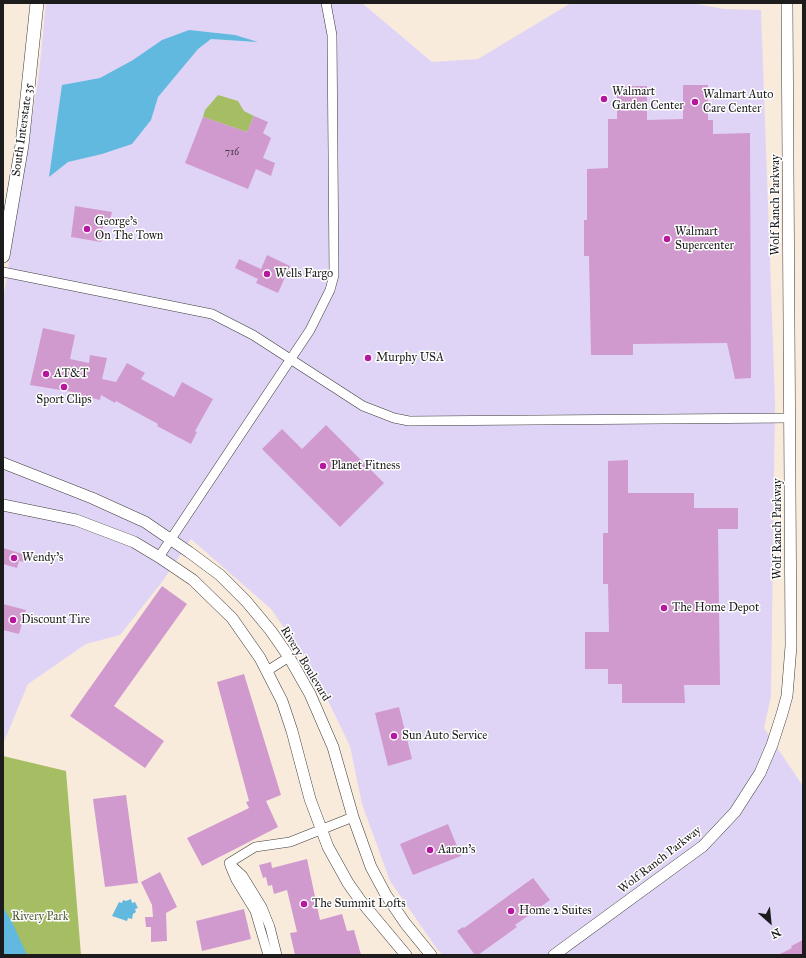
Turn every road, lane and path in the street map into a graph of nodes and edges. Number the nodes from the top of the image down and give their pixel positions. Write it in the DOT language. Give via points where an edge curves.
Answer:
graph roads {
  1 [pos="37,3"];
  2 [pos="326,3"];
  3 [pos="787,3"];
  4 [pos="3,256"];
  5 [pos="3,272"];
  6 [pos="290,359"];
  7 [pos="790,418"];
  8 [pos="3,463"];
  9 [pos="3,505"];
  10 [pos="171,539"];
  11 [pos="159,556"];
  12 [pos="289,657"];
  13 [pos="267,671"];
  14 [pos="353,817"];
  15 [pos="320,829"];
  16 [pos="229,863"];
  17 [pos="268,955"];
  18 [pos="278,955"];
  19 [pos="406,955"];
  20 [pos="431,955"];
  21 [pos="554,955"];
  1 -- 4 [label="main road, South Interstate 35" via="22,145"];
  2 -- 6 [label="street" via="332,35 334,275 324,304"];
  3 -- 7 [label="street, Wolf Ranch Parkway"];
  5 -- 6 [label="street" via="212,314 247,331"];
  6 -- 7 [label="street" via="363,406 409,421"];
  6 -- 10 [label="street"];
  7 -- 21 [label="street, Wolf Ranch Parkway" via="791,646 781,719 760,773 735,812 703,846"];
  8 -- 10 [label="street, Rivery Boulevard" via="119,509"];
  9 -- 11 [label="street" via="98,527"];
  10 -- 11 [label="street"];
  10 -- 12 [label="street, Rivery Boulevard" via="220,576 246,601"];
  11 -- 13 [label="street" via="193,580 218,603 244,634"];
  12 -- 13 [label="street"];
  12 -- 14 [label="street, Rivery Boulevard" via="322,718"];
  13 -- 15 [label="street" via="288,716"];
  14 -- 15 [label="street"];
  14 -- 20 [label="street, Rivery Boulevard" via="371,867 386,895 405,924"];
  15 -- 16 [label="street" via="290,842 255,848"];
  15 -- 19 [label="street" via="348,883"];
  16 -- 17 [label="street" via="255,911"];
  16 -- 18 [label="street" via="243,876 262,907"];
}
